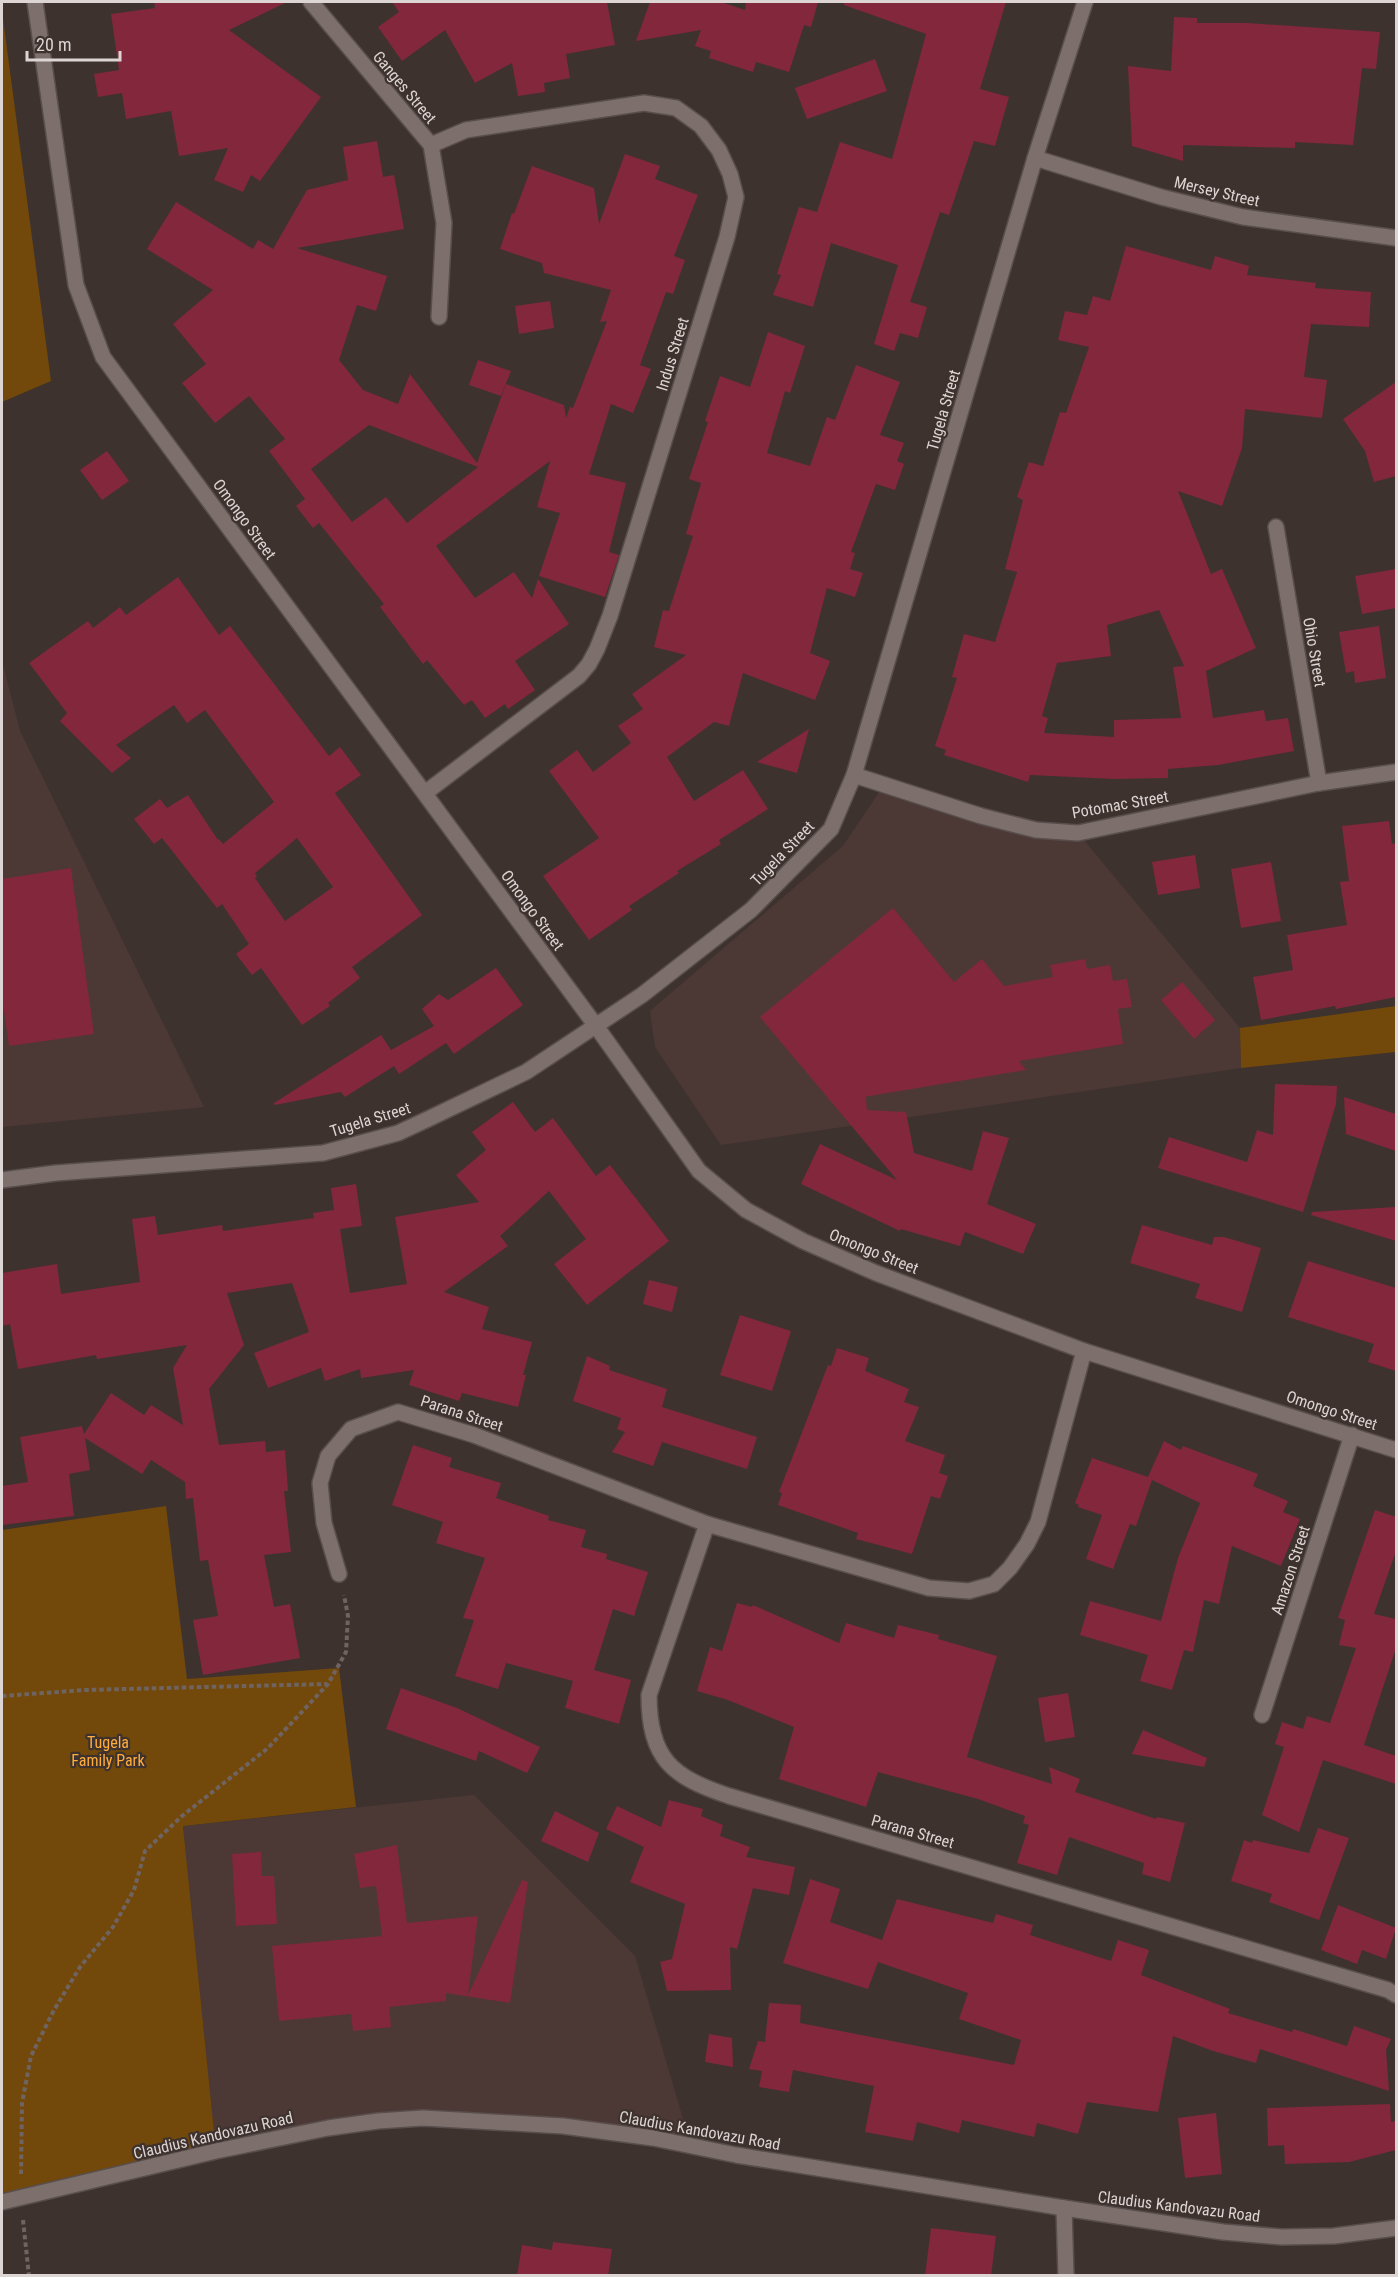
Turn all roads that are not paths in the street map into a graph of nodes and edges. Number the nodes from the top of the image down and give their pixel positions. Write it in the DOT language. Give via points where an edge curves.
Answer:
graph roads {
  1 [pos="35,2"];
  2 [pos="310,2"];
  3 [pos="1085,2"];
  4 [pos="430,145"];
  5 [pos="1035,158"];
  6 [pos="1396,238"];
  7 [pos="439,317"];
  8 [pos="1276,527"];
  9 [pos="1396,772"];
  10 [pos="854,775"];
  11 [pos="1319,783"];
  12 [pos="425,794"];
  13 [pos="596,1026"];
  14 [pos="2,1180"];
  15 [pos="1084,1351"];
  16 [pos="1352,1435"];
  17 [pos="1396,1450"];
  18 [pos="707,1524"];
  19 [pos="339,1574"];
  20 [pos="1262,1715"];
  21 [pos="1396,1995"];
  22 [pos="2,2202"];
  23 [pos="1064,2208"];
  24 [pos="1396,2228"];
  25 [pos="1066,2276"];
  1 -- 12 [label="street, Omongo Street" via="76,285 104,357"];
  2 -- 4 [label="street, Ganges Street"];
  3 -- 5 [label="street, Tugela Street"];
  4 -- 7 [label="street, Ganges Street" via="444,223"];
  4 -- 12 [label="street, Indus Street" via="466,130 644,103 676,108 701,126 719,150 736,197 610,616 589,664 579,676"];
  5 -- 6 [label="street, Mersey Street" via="1161,197 1243,217"];
  5 -- 10 [label="street, Tugela Street"];
  8 -- 11 [label="street, Ohio Street"];
  9 -- 11 [label="street, Potomac Street"];
  10 -- 11 [label="street, Potomac Street" via="981,816 1036,830 1078,833"];
  10 -- 13 [label="street, Tugela Street" via="831,830 751,910"];
  12 -- 13 [label="street, Omongo Street"];
  13 -- 14 [label="street, Tugela Street" via="526,1072 398,1133 323,1153"];
  13 -- 15 [label="street, Omongo Street" via="699,1171 746,1210 803,1241 876,1272"];
  15 -- 16 [label="street, Omongo Street"];
  15 -- 18 [label="street, Parana Street" via="1038,1522 1010,1568 993,1584 969,1591 929,1588"];
  16 -- 17 [label="street, Omongo Street"];
  16 -- 20 [label="street, Amazon Street"];
  18 -- 19 [label="street, Parana Street" via="474,1435 398,1412 351,1430 328,1456 320,1483 324,1523"];
  18 -- 21 [label="street, Parana Street" via="649,1695 649,1718 656,1743 670,1767 701,1786 729,1796"];
  22 -- 23 [label="street, Claudius Kandovazu Road" via="328,2128 423,2118 563,2126 653,2138"];
  23 -- 24 [label="street, Claudius Kandovazu Road" via="1282,2237 1334,2236"];
  23 -- 25 [label="street"];
}
